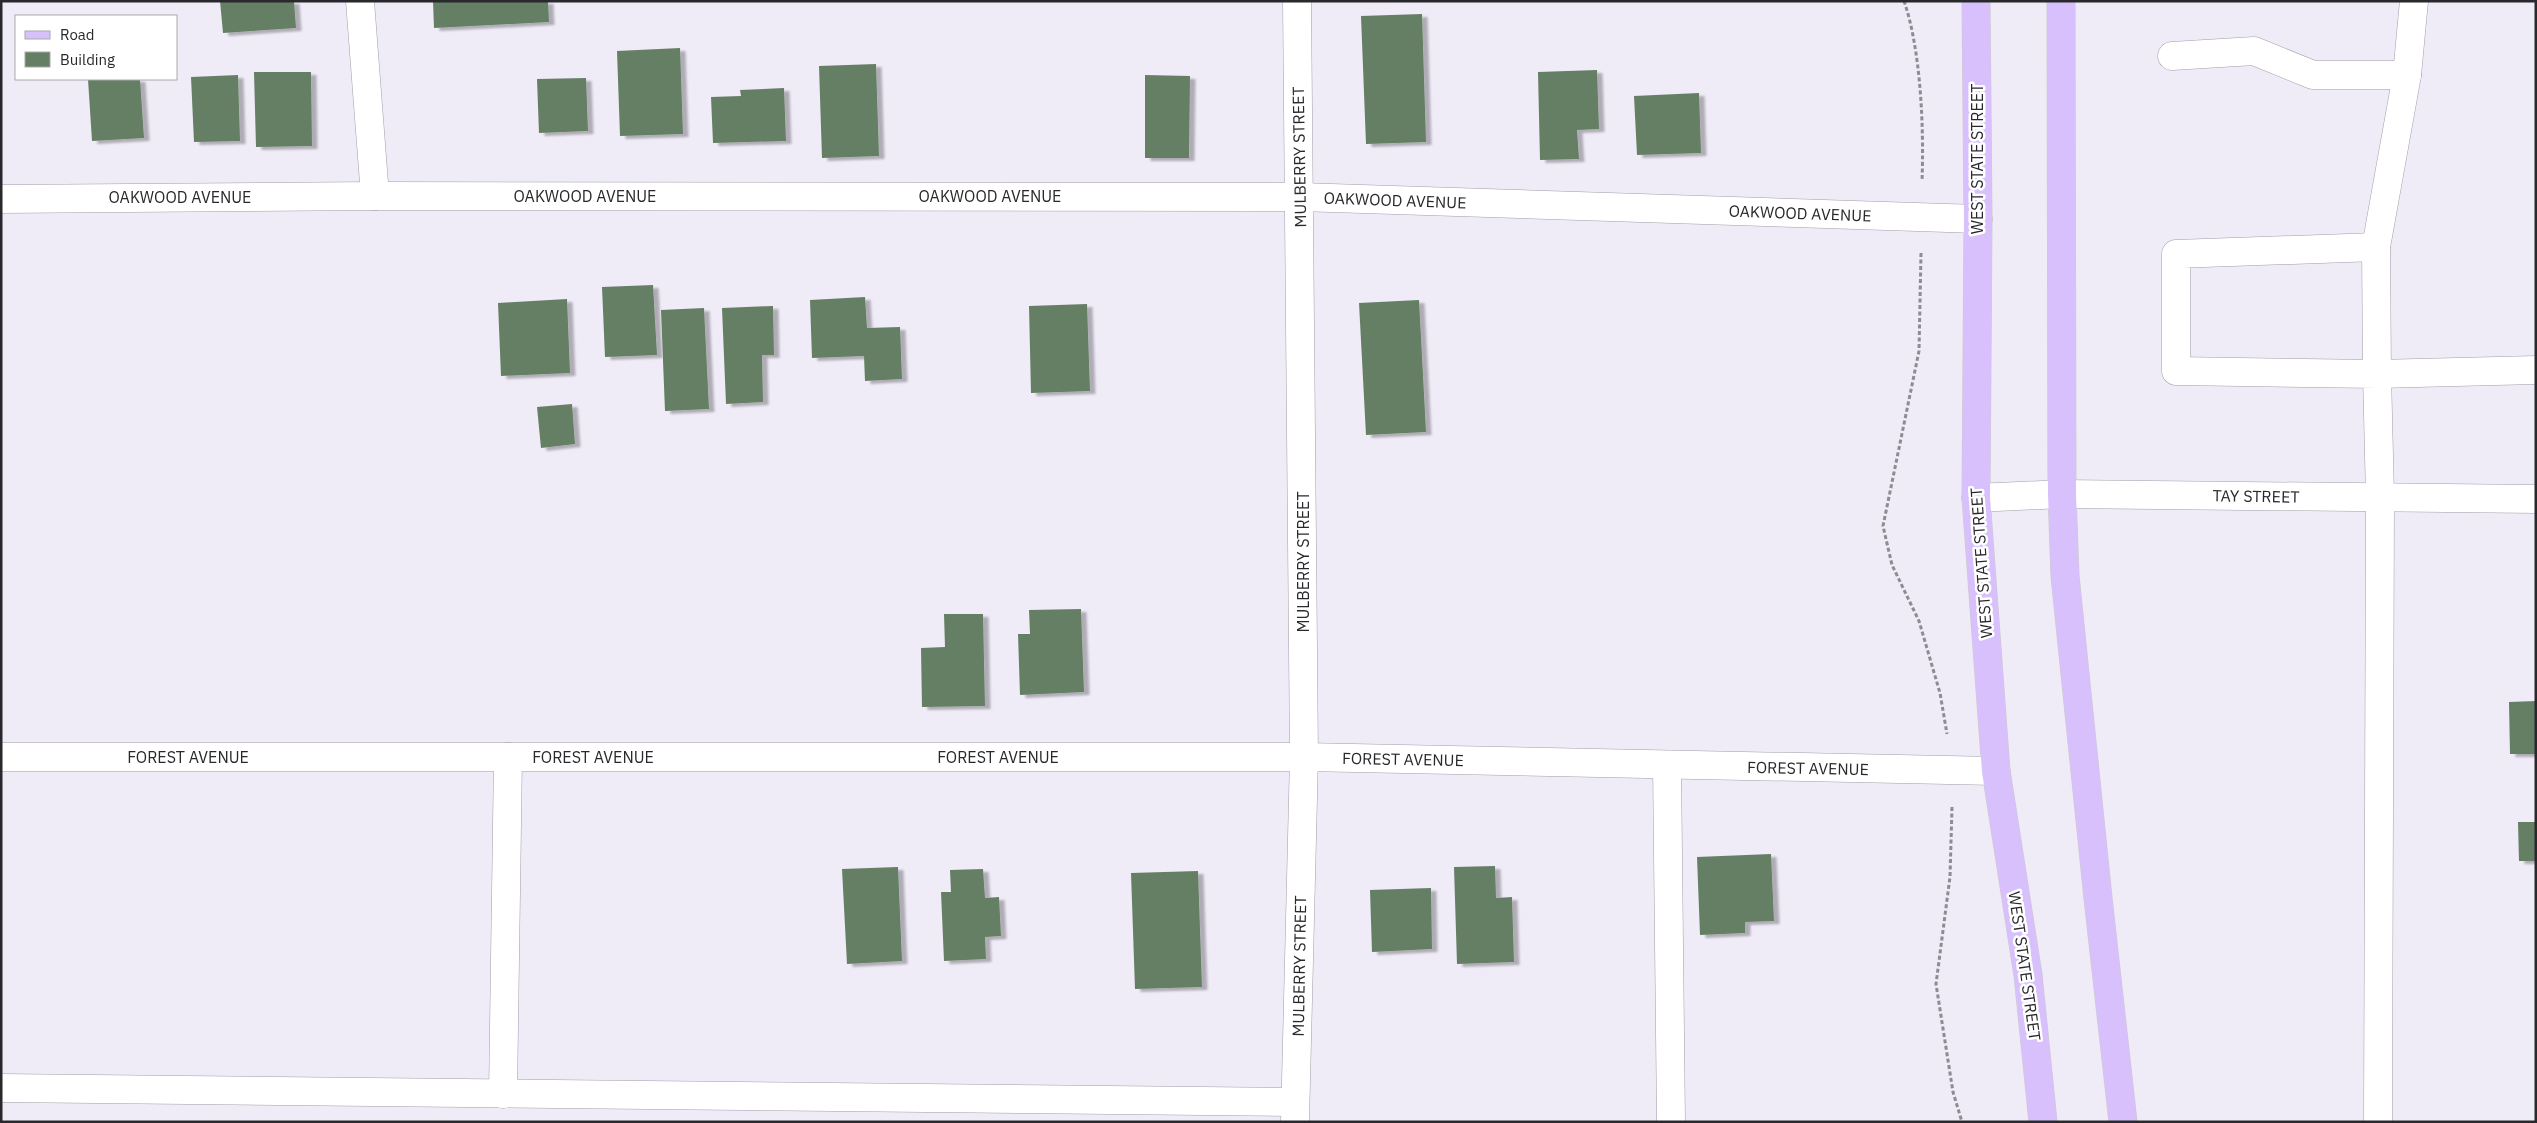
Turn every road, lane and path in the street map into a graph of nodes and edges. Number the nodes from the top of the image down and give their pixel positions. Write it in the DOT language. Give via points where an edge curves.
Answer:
graph roads {
  1 [pos="360,1"];
  2 [pos="1297,1"];
  3 [pos="1904,1"];
  4 [pos="1976,1"];
  5 [pos="2061,1"];
  6 [pos="2414,1"];
  7 [pos="2172,56"];
  8 [pos="2407,75"];
  9 [pos="375,196"];
  10 [pos="1300,197"];
  11 [pos="1,199"];
  12 [pos="1921,217"];
  13 [pos="1978,219"];
  14 [pos="2376,247"];
  15 [pos="2536,370"];
  16 [pos="2377,374"];
  17 [pos="2062,494"];
  18 [pos="2380,497"];
  19 [pos="1976,498"];
  20 [pos="2536,499"];
  21 [pos="1,757"];
  22 [pos="508,757"];
  23 [pos="1304,757"];
  24 [pos="1667,765"];
  25 [pos="1954,771"];
  26 [pos="1996,771"];
  27 [pos="1,1088"];
  28 [pos="503,1094"];
  29 [pos="1295,1112"];
  30 [pos="1671,1122"];
  31 [pos="1962,1122"];
  32 [pos="2043,1122"];
  33 [pos="2123,1122"];
  34 [pos="2378,1122"];
  1 -- 9 [label="street"];
  2 -- 10 [label="street, MULBERRY STREET"];
  3 -- 12 [label="path" via="1919,85 1924,149"];
  4 -- 13 [label="main road, WEST STATE STREET"];
  5 -- 17 [label="main road"];
  6 -- 8 [label="street"];
  7 -- 8 [label="street" via="2254,51 2313,74"];
  8 -- 14 [label="street"];
  9 -- 10 [label="street, OAKWOOD AVENUE"];
  9 -- 11 [label="street, OAKWOOD AVENUE"];
  10 -- 12 [label="street, OAKWOOD AVENUE"];
  10 -- 23 [label="street, MULBERRY STREET"];
  12 -- 13 [label="street, OAKWOOD AVENUE"];
  12 -- 25 [label="path" via="1919,351 1883,526 1892,565 1919,621 1940,693"];
  13 -- 19 [label="main road, WEST STATE STREET"];
  14 -- 16 [label="street"];
  14 -- 16 [label="street" via="2176,254 2176,372"];
  15 -- 16 [label="street"];
  16 -- 18 [label="street"];
  17 -- 18 [label="street, TAY STREET"];
  17 -- 19 [label="street, TAY STREET"];
  17 -- 33 [label="main road" via="2065,576"];
  18 -- 20 [label="street, TAY STREET"];
  18 -- 34 [label="street"];
  19 -- 26 [label="main road, WEST STATE STREET"];
  21 -- 22 [label="street, FOREST AVENUE"];
  22 -- 23 [label="street, FOREST AVENUE"];
  22 -- 28 [label="street"];
  23 -- 24 [label="street, FOREST AVENUE"];
  23 -- 29 [label="street, MULBERRY STREET"];
  24 -- 25 [label="street, FOREST AVENUE"];
  24 -- 30 [label="street"];
  25 -- 26 [label="street, FOREST AVENUE"];
  25 -- 31 [label="path" via="1950,877 1936,984 1953,1092"];
  26 -- 32 [label="main road, WEST STATE STREET" via="2028,976"];
  27 -- 28 [label="street"];
  28 -- 29 [label="street"];
}
